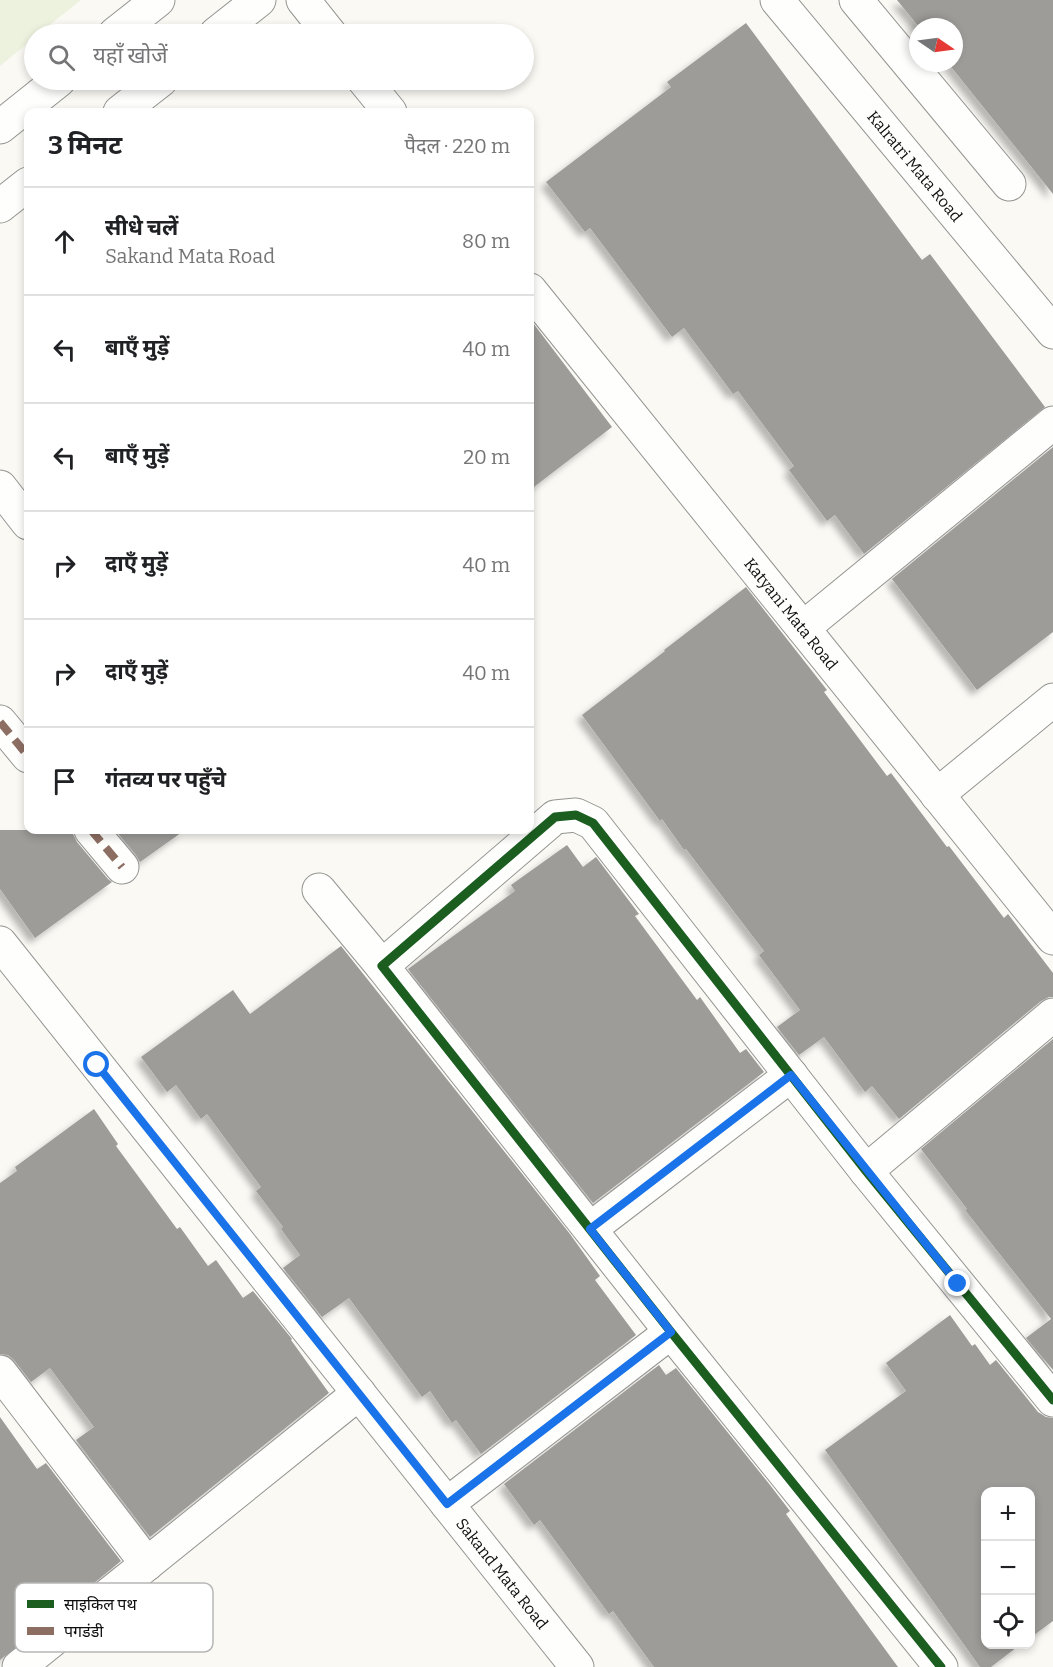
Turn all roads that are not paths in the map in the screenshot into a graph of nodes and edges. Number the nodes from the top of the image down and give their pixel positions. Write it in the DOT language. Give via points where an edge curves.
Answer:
graph roads {
  1 [pos="158,0"];
  2 [pos="259,0"];
  3 [pos="303,0"];
  4 [pos="777,0"];
  5 [pos="856,0"];
  6 [pos="128,24"];
  7 [pos="229,24"];
  8 [pos="322,24"];
  9 [pos="46,90"];
  10 [pos="148,90"];
  11 [pos="372,90"];
  12 [pos="125,108"];
  13 [pos="387,108"];
  14 [pos="0,127"];
  15 [pos="1009,184"];
  16 [pos="24,187"];
  17 [pos="0,206"];
  18 [pos="534,295"];
  19 [pos="1053,332"];
  20 [pos="1053,423"];
  21 [pos="0,487"];
  22 [pos="24,518"];
  23 [pos="803,628"];
  24 [pos="1053,700"];
  25 [pos="0,722"];
  26 [pos="24,751"];
  27 [pos="937,795"];
  28 [pos="94,834"];
  29 [pos="122,867"];
  30 [pos="319,890"];
  31 [pos="1053,938"];
  32 [pos="0,943"];
  33 [pos="382,966"];
  34 [pos="1053,1016"];
  35 [pos="791,1075"];
  36 [pos="866,1171"];
  37 [pos="590,1229"];
  38 [pos="671,1332"];
  39 [pos="0,1372"];
  40 [pos="359,1393"];
  41 [pos="1053,1400"];
  42 [pos="447,1504"];
  43 [pos="147,1564"];
  44 [pos="123,1583"];
  45 [pos="38,1652"];
  46 [pos="19,1667"];
  47 [pos="577,1667"];
  48 [pos="941,1667"];
  1 -- 6 [label="street"];
  2 -- 7 [label="street"];
  3 -- 8 [label="street"];
  4 -- 19 [label="street, Kalratri Mata Road"];
  5 -- 15 [label="street"];
  9 -- 14 [label="street"];
  10 -- 12 [label="street"];
  11 -- 13 [label="street"];
  16 -- 17 [label="street"];
  18 -- 23 [label="street, Katyani Mata Road"];
  20 -- 23 [label="street"];
  21 -- 22 [label="street"];
  23 -- 27 [label="street, Katyani Mata Road"];
  24 -- 27 [label="street"];
  25 -- 26 [label="street"];
  27 -- 31 [label="street, Katyani Mata Road"];
  28 -- 29 [label="street"];
  30 -- 33 [label="street"];
  32 -- 40 [label="street, Sakand Mata Road"];
  33 -- 35 [label="street" via="555,817 576,815 593,823"];
  33 -- 37 [label="street"];
  34 -- 36 [label="street"];
  35 -- 36 [label="street"];
  35 -- 37 [label="street"];
  36 -- 41 [label="street"];
  37 -- 38 [label="street"];
  38 -- 42 [label="street"];
  38 -- 48 [label="street"];
  39 -- 43 [label="street"];
  40 -- 42 [label="street, Sakand Mata Road"];
  40 -- 43 [label="street"];
  42 -- 47 [label="street, Sakand Mata Road"];
  43 -- 44 [label="street"];
  45 -- 46 [label="street"];
}
